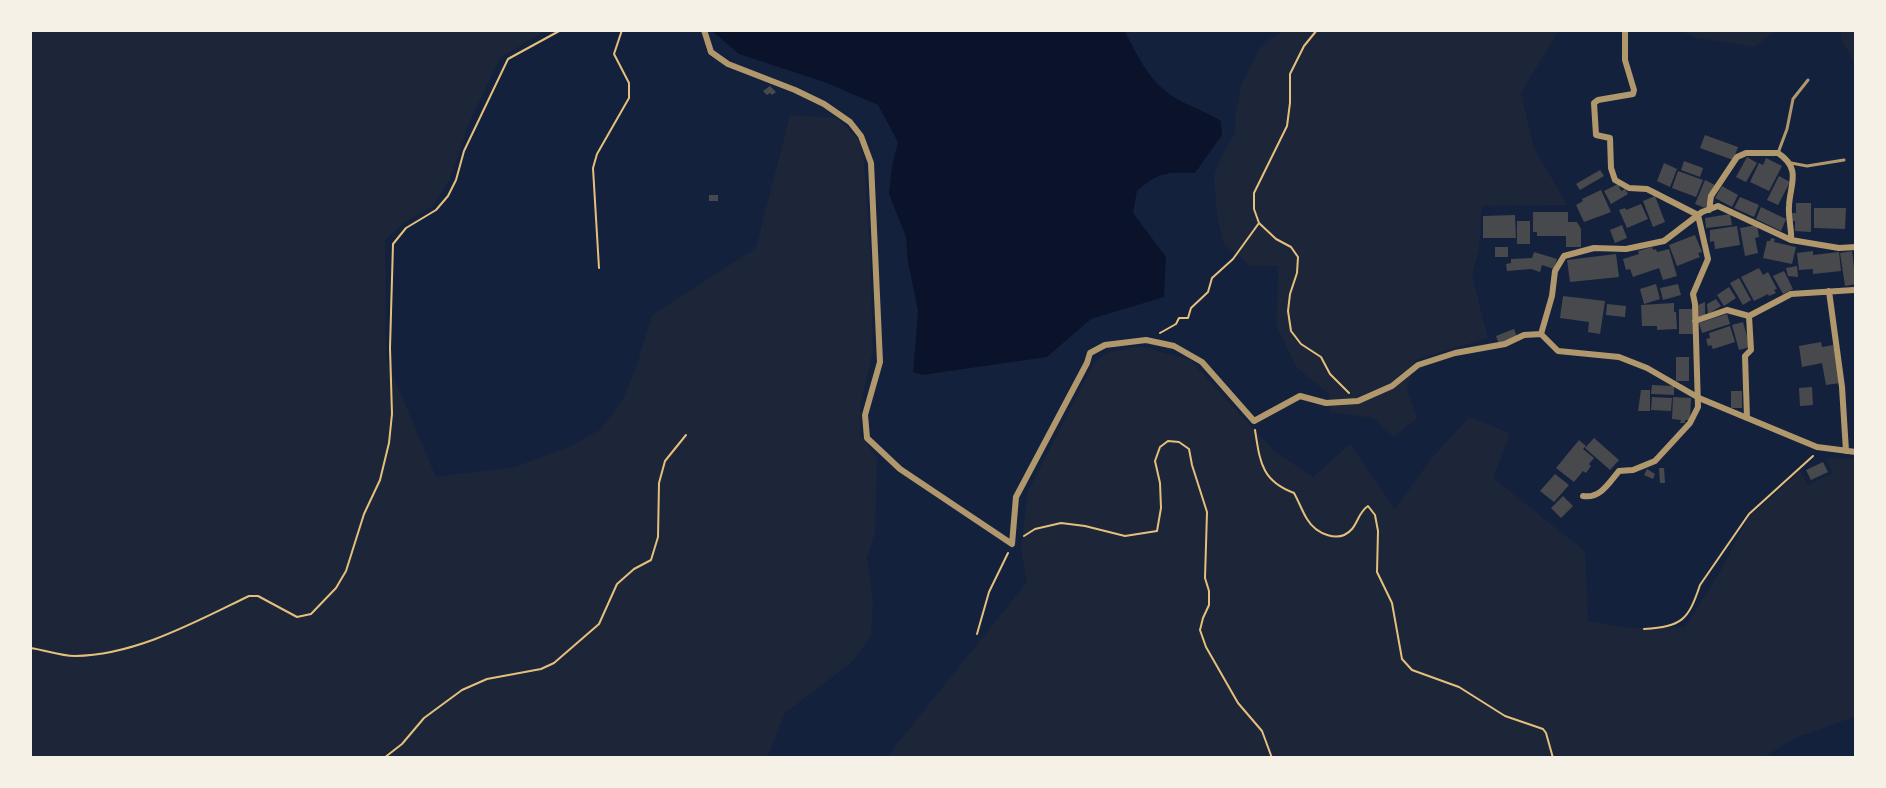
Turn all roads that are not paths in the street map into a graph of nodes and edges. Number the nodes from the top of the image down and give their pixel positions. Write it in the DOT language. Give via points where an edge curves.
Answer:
graph roads {
  1 [pos="704,30"];
  2 [pos="1625,30"];
  3 [pos="1808,80"];
  4 [pos="1778,153"];
  5 [pos="1844,160"];
  6 [pos="1789,162"];
  7 [pos="1709,210"];
  8 [pos="1698,215"];
  9 [pos="1791,240"];
  10 [pos="1856,247"];
  11 [pos="1854,290"];
  12 [pos="1829,291"];
  13 [pos="1749,316"];
  14 [pos="1695,321"];
  15 [pos="1541,334"];
  16 [pos="1699,398"];
  17 [pos="1747,418"];
  18 [pos="1846,451"];
  19 [pos="1856,452"];
  20 [pos="1583,495"];
  1 -- 15 [label="street" via="711,52 728,64 824,104 850,122 861,136 871,164 880,362 865,414 867,438 900,469 1012,544 1016,497 1090,353 1105,345 1151,341 1174,346 1202,362 1254,421 1300,396 1326,403 1358,401 1392,386 1418,365 1505,344 1524,335"];
  2 -- 8 [label="street" via="1625,60 1634,90 1632,94 1594,103 1596,135 1610,138 1611,168 1616,180 1629,188 1647,189"];
  3 -- 4 [label="lane" via="1794,99"];
  4 -- 6 [label="street"];
  4 -- 7 [label="street" via="1746,153 1737,158 1711,196"];
  5 -- 6 [label="lane" via="1807,166"];
  6 -- 9 [label="street" via="1794,176 1789,204"];
  7 -- 8 [label="street"];
  7 -- 9 [label="street" via="1718,206"];
  8 -- 14 [label="street" via="1708,259 1693,294"];
  8 -- 15 [label="street" via="1664,240 1626,249 1594,248 1564,256 1555,271"];
  9 -- 10 [label="street"];
  11 -- 12 [label="street"];
  12 -- 13 [label="street" via="1791,294"];
  12 -- 18 [label="street"];
  13 -- 14 [label="street" via="1727,310"];
  13 -- 17 [label="street" via="1751,350 1744,356"];
  14 -- 16 [label="street"];
  15 -- 16 [label="street" via="1558,351 1619,357"];
  16 -- 17 [label="street"];
  16 -- 20 [label="street" via="1690,423 1655,462 1619,471 1598,495"];
  17 -- 18 [label="street" via="1822,448"];
  18 -- 19 [label="street"];
}
